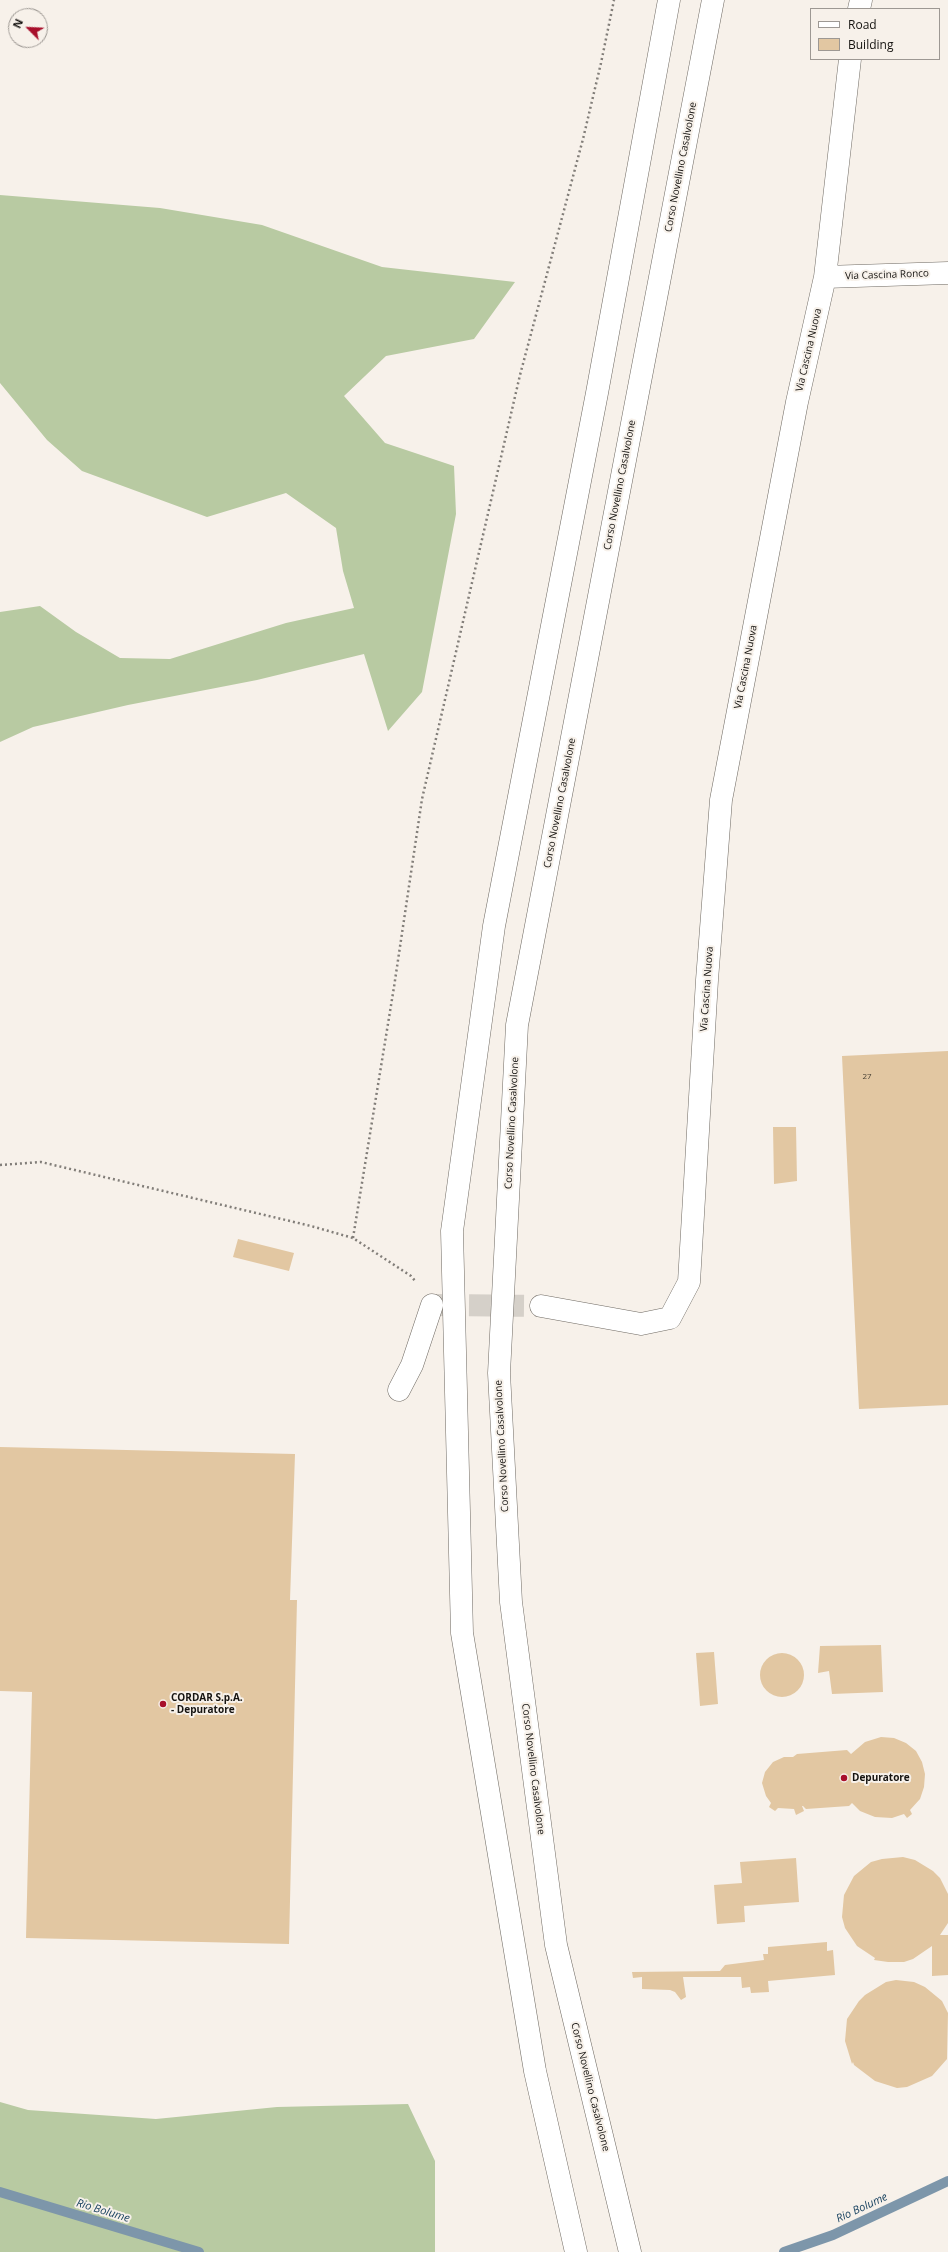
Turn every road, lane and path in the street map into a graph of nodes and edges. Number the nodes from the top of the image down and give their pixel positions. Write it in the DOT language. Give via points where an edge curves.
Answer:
graph roads {
  1 [pos="614,0"];
  2 [pos="668,0"];
  3 [pos="713,0"];
  4 [pos="850,60"];
  5 [pos="948,273"];
  6 [pos="825,277"];
  7 [pos="0,1165"];
  8 [pos="353,1238"];
  9 [pos="432,1305"];
  10 [pos="540,1306"];
  11 [pos="400,1390"];
  12 [pos="576,2252"];
  13 [pos="630,2252"];
  1 -- 8 [label="path" via="585,131 520,374 422,799"];
  2 -- 12 [label="main road" via="598,385 494,926 452,1230 462,1633 535,2070"];
  3 -- 13 [label="main road, Corso Novellino Casalvolone" via="517,1025 499,1373 511,1602 556,1945"];
  4 -- 6 [label="main road, Via Cascina Nuova"];
  5 -- 6 [label="main road, Via Cascina Ronco"];
  6 -- 10 [label="main road, Via Cascina Nuova" via="797,402 721,800 707,980 689,1282 670,1318 641,1324"];
  7 -- 8 [label="path" via="41,1162"];
  8 -- 9 [label="path" via="411,1276"];
  9 -- 11 [label="main road" via="412,1365"];
}
